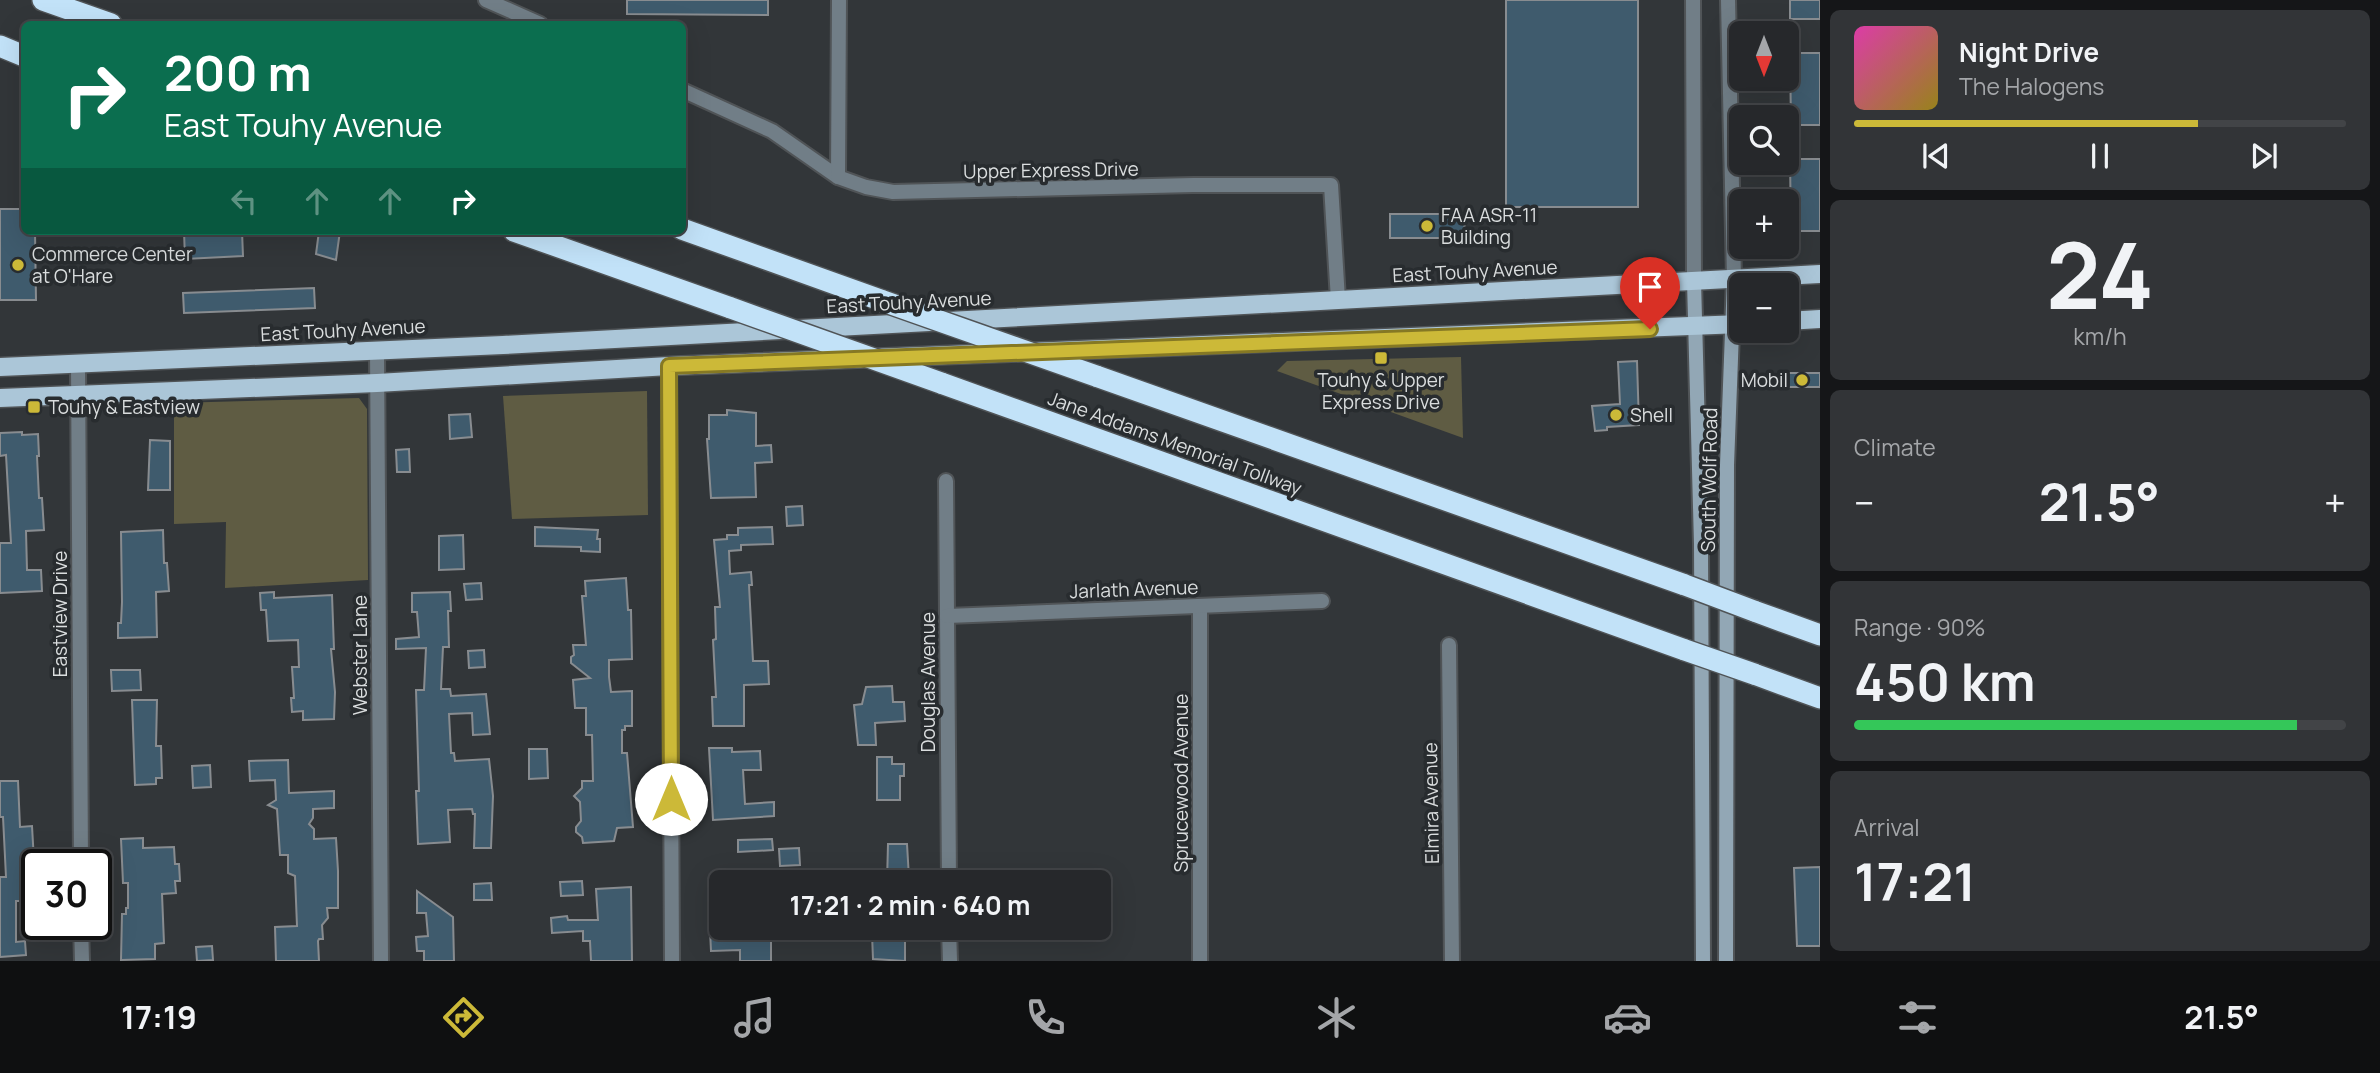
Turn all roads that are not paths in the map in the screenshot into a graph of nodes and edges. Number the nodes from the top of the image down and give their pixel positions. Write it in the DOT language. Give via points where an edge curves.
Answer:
graph roads {
  1 [pos="43,0"];
  2 [pos="486,0"];
  3 [pos="839,0"];
  4 [pos="1693,0"];
  5 [pos="1728,0"];
  6 [pos="102,21"];
  7 [pos="533,21"];
  8 [pos="0,46"];
  9 [pos="21,55"];
  10 [pos="686,92"];
  11 [pos="838,177"];
  12 [pos="686,230"];
  13 [pos="525,235"];
  14 [pos="1734,273"];
  15 [pos="1820,274"];
  16 [pos="1799,275"];
  17 [pos="1729,279"];
  18 [pos="1694,281"];
  19 [pos="1338,300"];
  20 [pos="1820,319"];
  21 [pos="1799,320"];
  22 [pos="1729,325"];
  23 [pos="1694,327"];
  24 [pos="1736,343"];
  25 [pos="377,349"];
  26 [pos="78,363"];
  27 [pos="669,366"];
  28 [pos="0,367"];
  29 [pos="377,383"];
  30 [pos="78,395"];
  31 [pos="0,398"];
  32 [pos="946,481"];
  33 [pos="1322,601"];
  34 [pos="1200,606"];
  35 [pos="947,617"];
  36 [pos="1820,635"];
  37 [pos="1449,645"];
  38 [pos="1820,698"];
  39 [pos="81,849"];
  40 [pos="949,870"];
  41 [pos="81,940"];
  42 [pos="950,940"];
  43 [pos="82,961"];
  44 [pos="381,961"];
  45 [pos="672,961"];
  46 [pos="950,961"];
  47 [pos="1200,961"];
  48 [pos="1452,961"];
  49 [pos="1703,961"];
  50 [pos="1726,961"];
  1 -- 6 [label="highway"];
  2 -- 7 [label="street"];
  3 -- 11 [label="street"];
  4 -- 18 [label="street, South Wolf Road"];
  5 -- 14 [label="street, South Wolf Road"];
  8 -- 9 [label="highway"];
  10 -- 11 [label="street, Upper Express Drive" via="772,131"];
  11 -- 19 [label="street, Upper Express Drive" via="893,192 1331,185"];
  12 -- 36 [label="highway, Jane Addams Memorial Tollway, bridge"];
  13 -- 38 [label="highway, Jane Addams Memorial Tollway, bridge"];
  15 -- 16 [label="main road, East Touhy Avenue"];
  17 -- 18 [label="main road, East Touhy Avenue"];
  18 -- 19 [label="main road, East Touhy Avenue"];
  18 -- 23 [label="main road, South Wolf Road"];
  19 -- 25 [label="main road, East Touhy Avenue"];
  20 -- 21 [label="main road"];
  22 -- 23 [label="main road"];
  23 -- 27 [label="main road"];
  23 -- 49 [label="main road, South Wolf Road" via="1701,544"];
  24 -- 50 [label="main road, South Wolf Road" via="1727,466"];
  25 -- 26 [label="main road, East Touhy Avenue"];
  25 -- 29 [label="street, Webster Lane"];
  26 -- 28 [label="main road, East Touhy Avenue"];
  26 -- 30 [label="street, Eastview Drive"];
  27 -- 29 [label="main road"];
  27 -- 45 [label="street"];
  29 -- 30 [label="main road"];
  29 -- 44 [label="street, Webster Lane"];
  30 -- 31 [label="main road"];
  30 -- 39 [label="street, Eastview Drive"];
  32 -- 35 [label="street, Douglas Avenue"];
  33 -- 34 [label="street, Jarlath Avenue"];
  34 -- 35 [label="street, Jarlath Avenue"];
  34 -- 47 [label="street, Sprucewood Avenue"];
  35 -- 40 [label="street, Douglas Avenue"];
  37 -- 48 [label="street, Elmira Avenue"];
  41 -- 43 [label="street"];
  42 -- 46 [label="street"];
}
